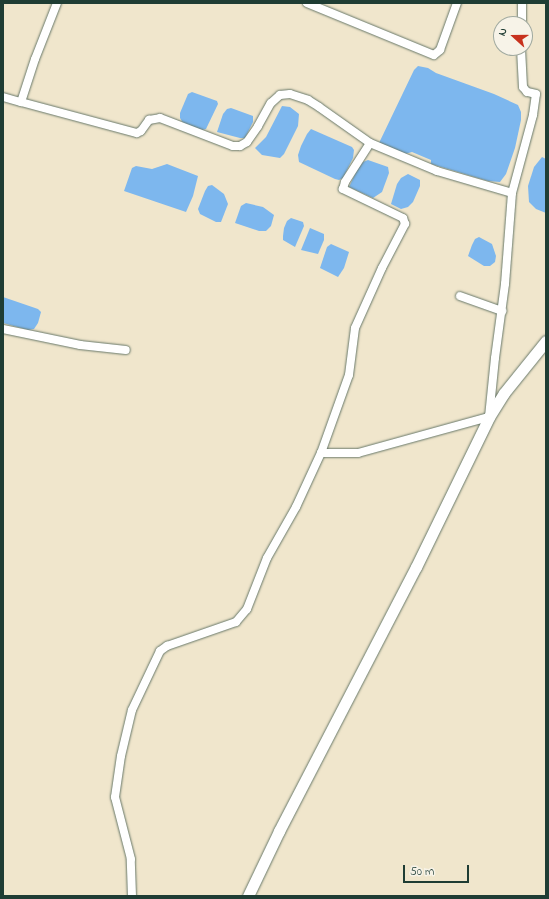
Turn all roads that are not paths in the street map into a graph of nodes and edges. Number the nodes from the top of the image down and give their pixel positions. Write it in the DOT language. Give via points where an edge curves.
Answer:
graph roads {
  1 [pos="58,3"];
  2 [pos="307,3"];
  3 [pos="457,3"];
  4 [pos="522,3"];
  5 [pos="522,16"];
  6 [pos="521,56"];
  7 [pos="3,97"];
  8 [pos="21,102"];
  9 [pos="370,143"];
  10 [pos="512,193"];
  11 [pos="460,296"];
  12 [pos="502,311"];
  13 [pos="3,329"];
  14 [pos="546,341"];
  15 [pos="126,350"];
  16 [pos="490,417"];
  17 [pos="321,453"];
  18 [pos="132,896"];
  19 [pos="248,896"];
  1 -- 8 [label="street"];
  2 -- 3 [label="street" via="434,55 440,50"];
  4 -- 5 [label="street"];
  6 -- 10 [label="street" via="523,87 527,92 536,94 533,115"];
  7 -- 8 [label="street"];
  8 -- 9 [label="street" via="137,133 149,120 160,118 233,146 240,146 247,142 271,103 280,95 290,94 320,107"];
  9 -- 10 [label="street" via="437,171"];
  9 -- 17 [label="street" via="345,182 344,189 403,218 405,224 376,280 356,328 349,375"];
  10 -- 12 [label="street"];
  11 -- 12 [label="street"];
  12 -- 16 [label="street"];
  13 -- 15 [label="street" via="80,345"];
  14 -- 16 [label="main road" via="504,393"];
  16 -- 17 [label="street" via="358,453"];
  16 -- 19 [label="main road"];
  17 -- 18 [label="street" via="296,507 267,558 242,617 236,622 167,646 160,651 132,710 115,797 130,859"];
}
